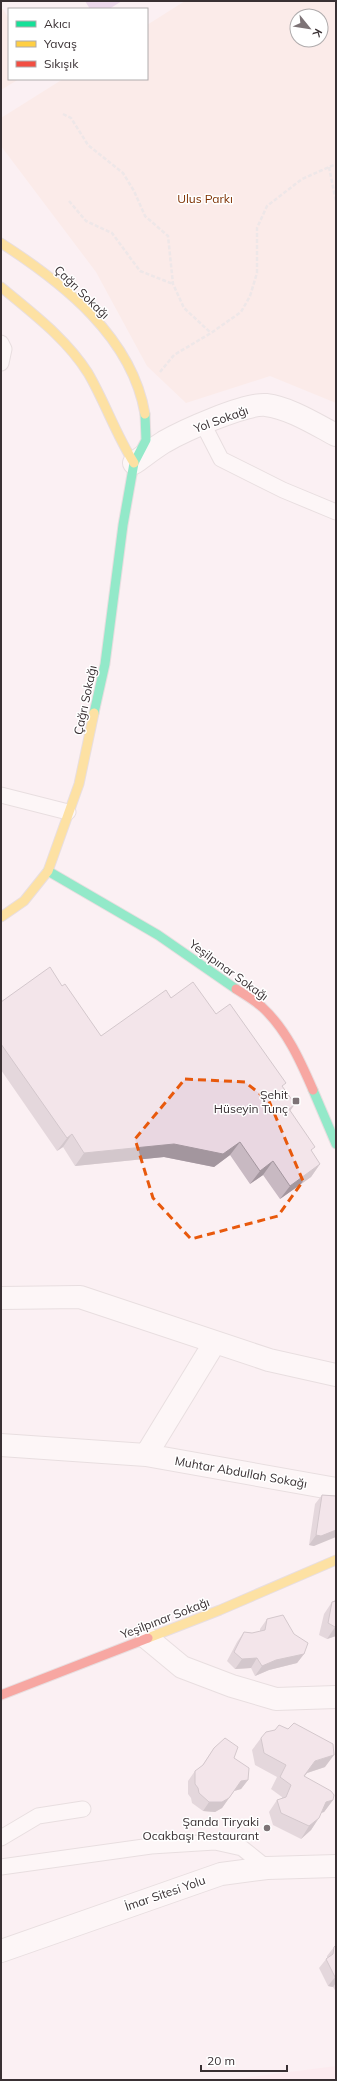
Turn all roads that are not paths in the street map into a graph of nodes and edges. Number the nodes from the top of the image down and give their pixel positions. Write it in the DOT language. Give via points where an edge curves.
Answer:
graph roads {
  1 [pos="1,244"];
  2 [pos="1,287"];
  3 [pos="1,343"];
  4 [pos="1,363"];
  5 [pos="203,424"];
  6 [pos="336,435"];
  7 [pos="134,463"];
  8 [pos="336,512"];
  9 [pos="1,795"];
  10 [pos="68,812"];
  11 [pos="48,871"];
  12 [pos="1,917"];
  13 [pos="336,1144"];
  14 [pos="1,1298"];
  15 [pos="215,1342"];
  16 [pos="336,1375"];
  17 [pos="1,1445"];
  18 [pos="146,1455"];
  19 [pos="336,1489"];
  20 [pos="336,1560"];
  21 [pos="147,1638"];
  22 [pos="1,1695"];
  23 [pos="336,1697"];
  24 [pos="83,1809"];
  25 [pos="1,1838"];
  26 [pos="336,1866"];
  27 [pos="1,1867"];
  28 [pos="266,1868"];
  29 [pos="1,1951"];
  1 -- 7 [label="street, Çağrı Sokağı" via="41,269 92,315 121,350 142,394 147,424 146,440"];
  2 -- 7 [label="street" via="57,334 87,372 110,414 121,443"];
  3 -- 4 [label="lane" via="4,349"];
  5 -- 6 [label="street, Yol Sokağı" via="241,409 265,405 290,412"];
  5 -- 7 [label="street, Yol Sokağı" via="165,442"];
  5 -- 8 [label="lane" via="221,459 283,490"];
  7 -- 10 [label="street, Çağrı Sokağı" via="104,664 79,784"];
  9 -- 10 [label="lane"];
  10 -- 11 [label="street, Çağrı Sokağı"];
  11 -- 12 [label="street, Çağrı Sokağı" via="24,901"];
  11 -- 13 [label="street, Yeşilpınar Sokağı" via="158,935 261,1006 280,1027 297,1054"];
  14 -- 15 [label="street" via="80,1297"];
  15 -- 16 [label="street" via="270,1360"];
  15 -- 18 [label="street"];
  17 -- 18 [label="street, Muhtar Abdullah Sokağı"];
  18 -- 19 [label="street, Muhtar Abdullah Sokağı"];
  20 -- 21 [label="street, Yeşilpınar Sokağı"];
  21 -- 22 [label="street, Yeşilpınar Sokağı"];
  21 -- 23 [label="street" via="182,1666 232,1686 276,1699"];
  24 -- 25 [label="lane" via="38,1816"];
  26 -- 28 [label="street, İmar Sitesi Yolu"];
  27 -- 28 [label="lane" via="151,1846 215,1842 242,1848"];
  28 -- 29 [label="street, İmar Sitesi Yolu" via="221,1874"];
}
